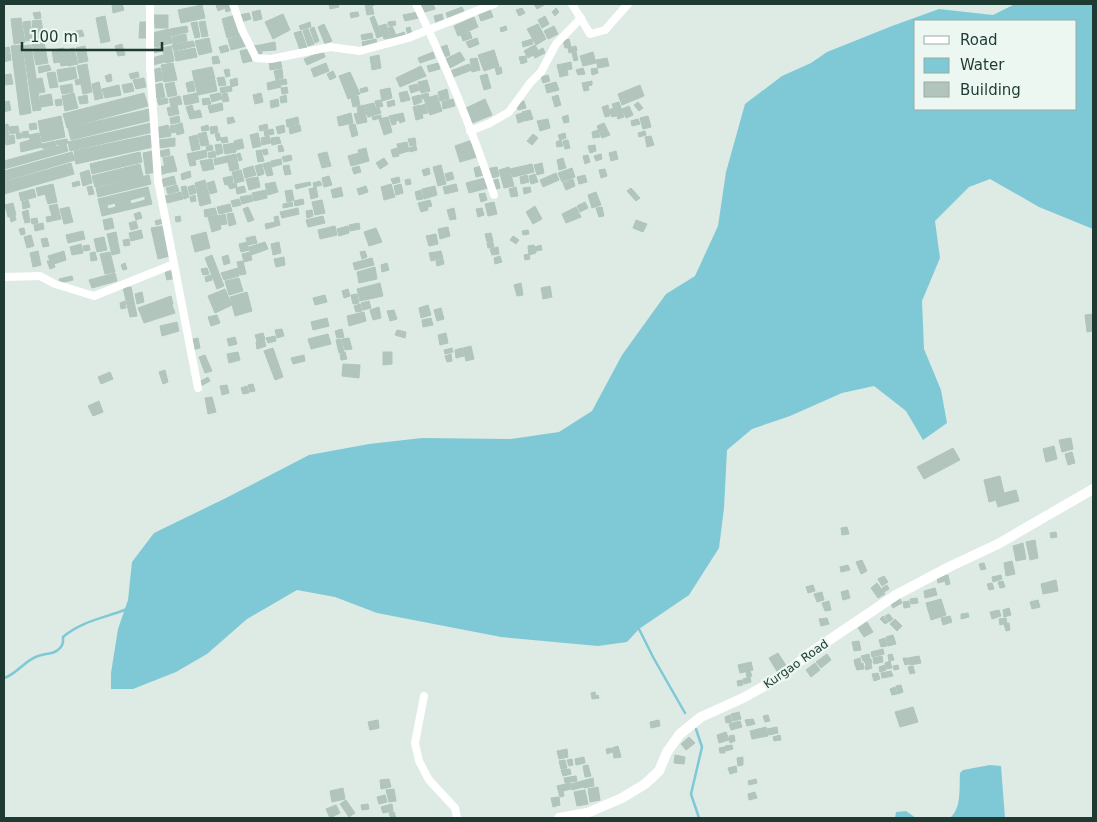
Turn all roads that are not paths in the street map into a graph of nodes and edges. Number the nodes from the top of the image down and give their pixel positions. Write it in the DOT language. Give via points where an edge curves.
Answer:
graph roads {
  1 [pos="150,4"];
  2 [pos="233,4"];
  3 [pos="416,4"];
  4 [pos="494,4"];
  5 [pos="572,4"];
  6 [pos="628,4"];
  7 [pos="581,18"];
  8 [pos="429,30"];
  9 [pos="470,131"];
  10 [pos="494,196"];
  11 [pos="174,264"];
  12 [pos="4,277"];
  13 [pos="198,388"];
  14 [pos="1093,489"];
  15 [pos="424,696"];
  16 [pos="457,818"];
  17 [pos="559,818"];
  1 -- 11 [label="street" via="150,67 158,181"];
  2 -- 8 [label="street" via="256,58 271,59 330,47 360,51"];
  3 -- 8 [label="street"];
  4 -- 8 [label="street"];
  5 -- 7 [label="street"];
  6 -- 7 [label="street" via="605,30 590,34"];
  7 -- 9 [label="street" via="556,44 541,72 509,112"];
  8 -- 9 [label="street"];
  9 -- 10 [label="street"];
  11 -- 12 [label="street" via="94,296 40,276"];
  11 -- 13 [label="street"];
  14 -- 17 [label="street, Kurgao Road" via="998,544 896,595 810,653 782,676 702,717 680,734 659,771 645,784 587,813"];
  15 -- 16 [label="street" via="415,743 419,761 429,780 455,808"];
}
